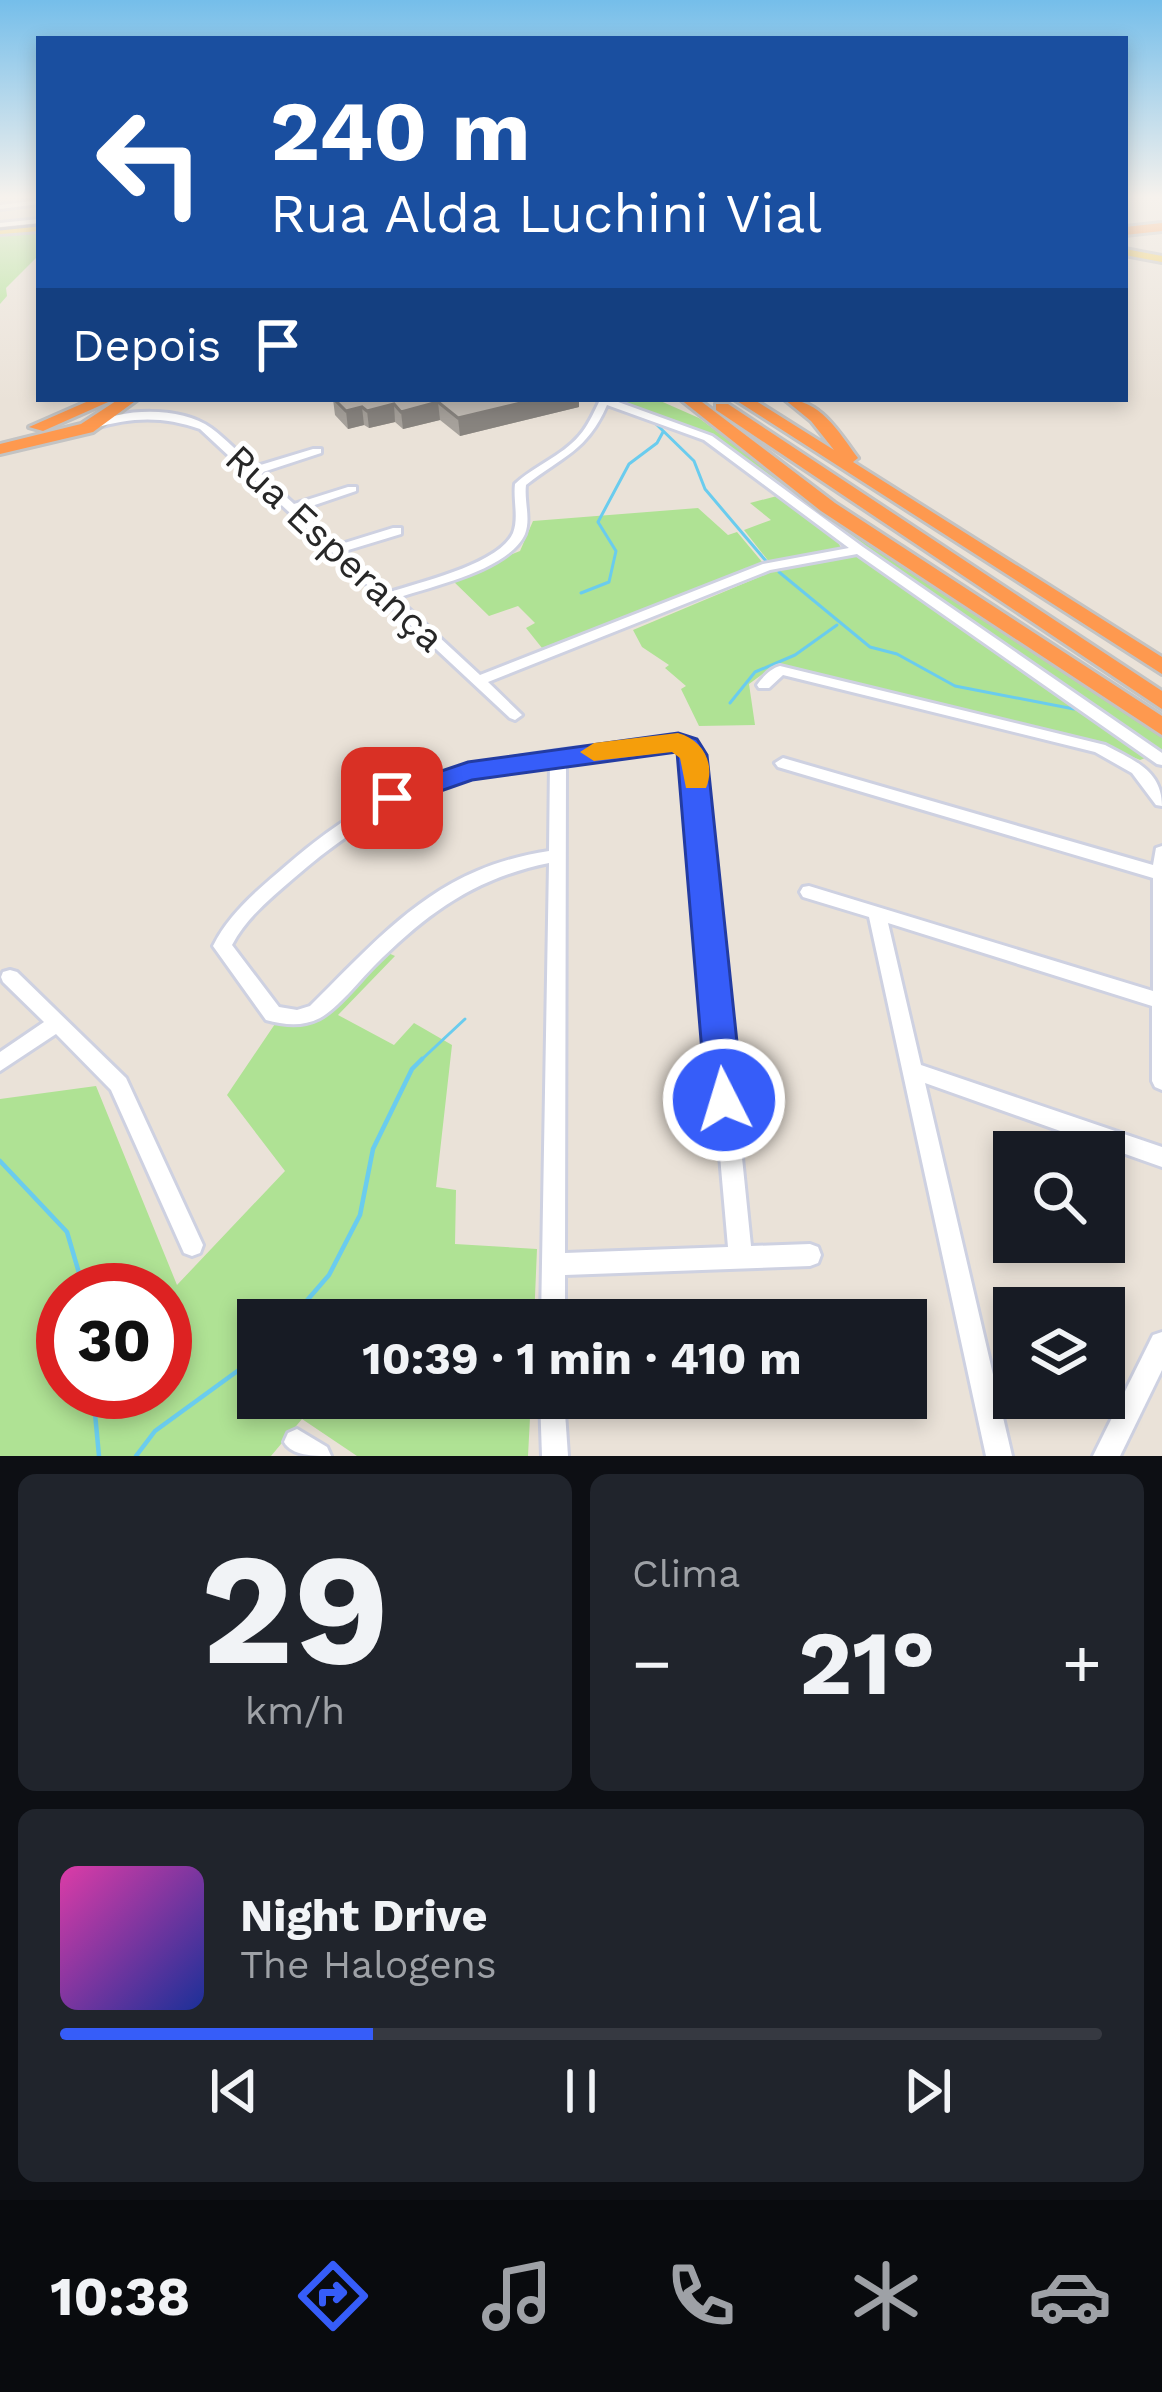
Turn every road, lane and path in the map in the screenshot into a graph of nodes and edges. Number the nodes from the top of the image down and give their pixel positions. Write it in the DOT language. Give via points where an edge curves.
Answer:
graph roads {
  1 [pos="102,402"];
  2 [pos="602,402"];
  3 [pos="609,402"];
  4 [pos="672,402"];
  5 [pos="692,402"];
  6 [pos="714,402"];
  7 [pos="726,402"];
  8 [pos="748,402"];
  9 [pos="750,402"];
  10 [pos="783,402"];
  11 [pos="796,402"];
  12 [pos="134,404"];
  13 [pos="55,428"];
  14 [pos="0,444"];
  15 [pos="752,449"];
  16 [pos="317,452"];
  17 [pos="254,471"];
  18 [pos="352,489"];
  19 [pos="886,500"];
  20 [pos="293,508"];
  21 [pos="397,531"];
  22 [pos="337,550"];
  23 [pos="859,550"];
  24 [pos="387,597"];
  25 [pos="1162,667"];
  26 [pos="478,681"];
  27 [pos="764,685"];
  28 [pos="1162,692"];
  29 [pos="1162,702"];
  30 [pos="515,715"];
  31 [pos="1162,727"];
  32 [pos="558,756"];
  33 [pos="1162,760"];
  34 [pos="783,763"];
  35 [pos="1162,801"];
  36 [pos="1162,852"];
  37 [pos="557,855"];
  38 [pos="1160,873"];
  39 [pos="809,892"];
  40 [pos="878,914"];
  41 [pos="10,977"];
  42 [pos="1160,1001"];
  43 [pos="56,1024"];
  44 [pos="0,1064"];
  45 [pos="912,1070"];
  46 [pos="1162,1081"];
  47 [pos="1162,1157"];
  48 [pos="192,1245"];
  49 [pos="740,1255"];
  50 [pos="810,1255"];
  51 [pos="554,1264"];
  52 [pos="553,1299"];
  53 [pos="1162,1344"];
  54 [pos="552,1419"];
  55 [pos="551,1451"];
  56 [pos="1000,1456"];
  57 [pos="1106,1456"];
  1 -- 13 [label="highway"];
  2 -- 24 [label="street" via="590,435 521,484 522,525 508,548"];
  3 -- 23 [label="street" via="708,438"];
  4 -- 15 [label="highway"];
  5 -- 15 [label="highway"];
  6 -- 29 [label="highway"];
  7 -- 19 [label="highway"];
  8 -- 19 [label="highway"];
  9 -- 10 [label="highway" via="796,418"];
  11 -- 19 [label="highway"];
  12 -- 13 [label="highway" via="92,426"];
  12 -- 17 [label="street, Rua Esperança" via="204,427"];
  13 -- 14 [label="highway"];
  15 -- 31 [label="highway"];
  16 -- 17 [label="street"];
  17 -- 20 [label="street, Rua Esperança"];
  18 -- 20 [label="street"];
  19 -- 25 [label="highway"];
  19 -- 28 [label="highway"];
  20 -- 22 [label="street, Rua Esperança"];
  21 -- 22 [label="street"];
  22 -- 24 [label="street, Rua Esperança"];
  23 -- 26 [label="street" via="766,567"];
  23 -- 33 [label="street"];
  24 -- 26 [label="street, Rua Esperança"];
  26 -- 30 [label="street, Rua Esperança"];
  27 -- 35 [label="street" via="780,670 1100,748 1138,769"];
  32 -- 37 [label="street"];
  32 -- 37 [label="street" via="429,782 378,806 305,856 229,929 222,946 273,1014 296,1018 317,1012 434,902 477,874"];
  32 -- 49 [label="street" via="678,742 693,755"];
  34 -- 38 [label="street"];
  36 -- 38 [label="street"];
  37 -- 51 [label="street"];
  38 -- 42 [label="street"];
  39 -- 40 [label="street"];
  40 -- 42 [label="street"];
  40 -- 45 [label="street"];
  41 -- 43 [label="street"];
  42 -- 46 [label="street"];
  43 -- 44 [label="street"];
  43 -- 48 [label="street" via="119,1084"];
  45 -- 47 [label="street"];
  45 -- 56 [label="street"];
  49 -- 50 [label="street"];
  49 -- 51 [label="street"];
  51 -- 52 [label="street"];
  53 -- 57 [label="street"];
  54 -- 55 [label="street"];
}
